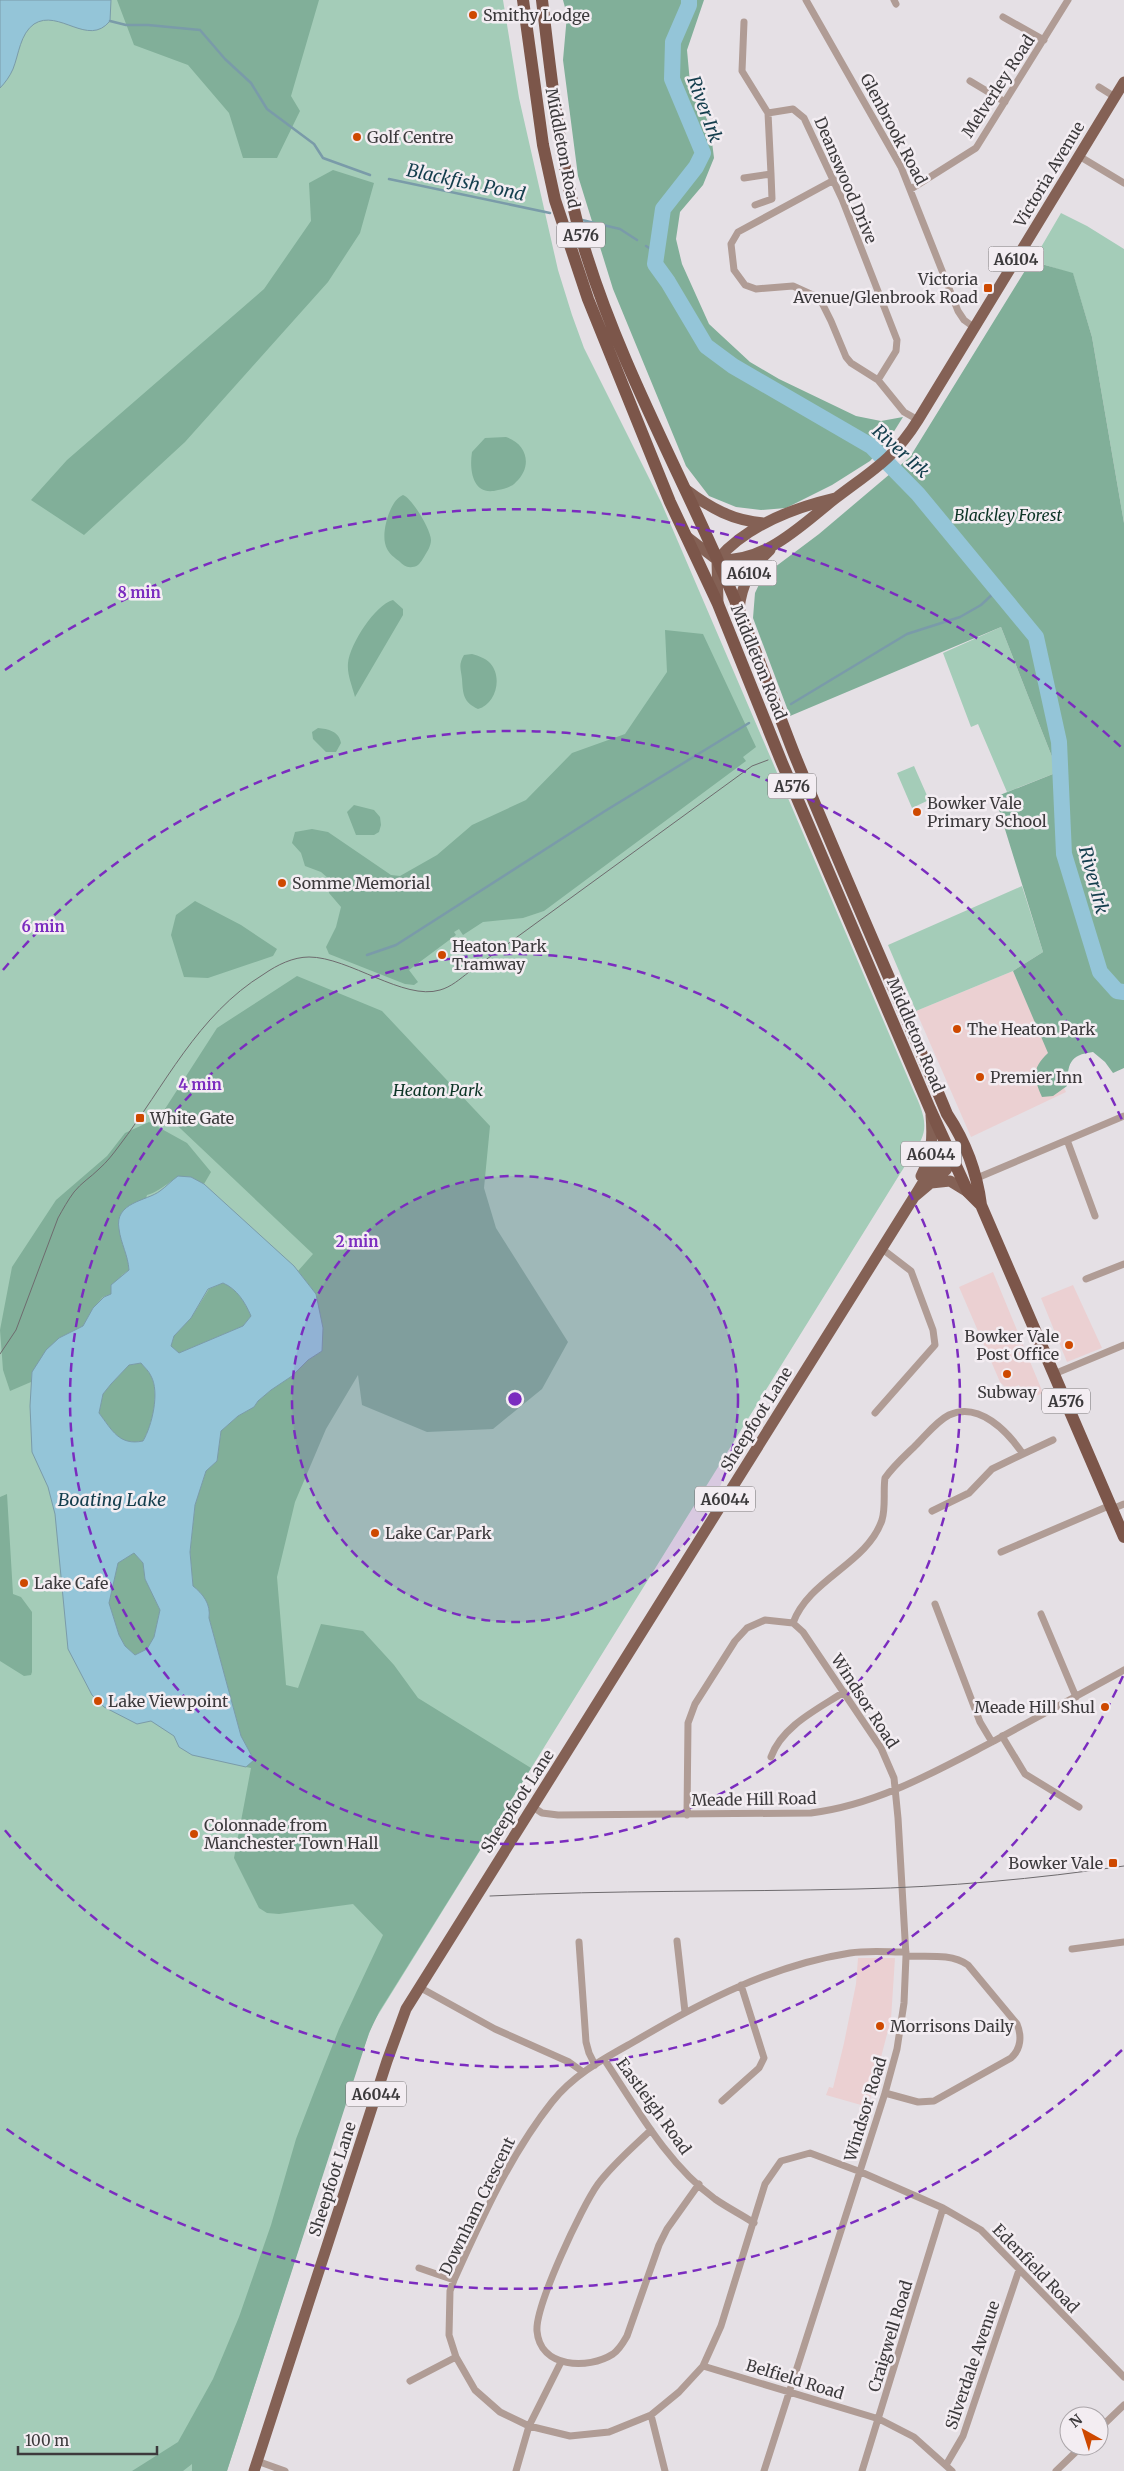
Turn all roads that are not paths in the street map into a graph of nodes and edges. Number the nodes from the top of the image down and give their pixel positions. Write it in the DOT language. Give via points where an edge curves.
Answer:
graph roads {
  1 [pos="523,0"];
  2 [pos="542,0"];
  3 [pos="1068,0"];
  4 [pos="809,1"];
  5 [pos="1003,17"];
  6 [pos="744,22"];
  7 [pos="1044,40"];
  8 [pos="970,81"];
  9 [pos="1124,82"];
  10 [pos="1099,87"];
  11 [pos="1115,97"];
  12 [pos="1005,102"];
  13 [pos="768,113"];
  14 [pos="1079,156"];
  15 [pos="772,174"];
  16 [pos="744,178"];
  17 [pos="834,180"];
  18 [pos="1124,183"];
  19 [pos="911,189"];
  20 [pos="755,206"];
  21 [pos="975,328"];
  22 [pos="878,380"];
  23 [pos="918,420"];
  24 [pos="683,488"];
  25 [pos="836,498"];
  26 [pos="767,524"];
  27 [pos="686,536"];
  28 [pos="775,546"];
  29 [pos="717,560"];
  30 [pos="718,604"];
  31 [pos="739,609"];
  32 [pos="906,1017"];
  33 [pos="899,1036"];
  34 [pos="930,1109"];
  35 [pos="947,1114"];
  36 [pos="1124,1116"];
  37 [pos="1067,1140"];
  38 [pos="953,1160"];
  39 [pos="972,1166"];
  40 [pos="978,1178"];
  41 [pos="930,1184"];
  42 [pos="968,1192"];
  43 [pos="914,1197"];
  44 [pos="981,1205"];
  45 [pos="1095,1216"];
  46 [pos="881,1248"];
  47 [pos="1124,1264"];
  48 [pos="1086,1279"];
  49 [pos="1124,1345"];
  50 [pos="1054,1374"];
  51 [pos="875,1413"];
  52 [pos="1053,1440"];
  53 [pos="1023,1454"];
  54 [pos="1116,1506"];
  55 [pos="932,1511"];
  56 [pos="1124,1536"];
  57 [pos="1001,1552"];
  58 [pos="935,1604"];
  59 [pos="1041,1614"];
  60 [pos="793,1623"];
  61 [pos="1124,1670"];
  62 [pos="844,1692"];
  63 [pos="1076,1697"];
  64 [pos="1002,1736"];
  65 [pos="992,1742"];
  66 [pos="771,1757"];
  67 [pos="893,1791"];
  68 [pos="533,1807"];
  69 [pos="1079,1807"];
  70 [pos="687,1815"];
  71 [pos="677,1941"];
  72 [pos="579,1942"];
  73 [pos="1124,1942"];
  74 [pos="1072,1949"];
  75 [pos="906,1954"];
  76 [pos="740,1985"];
  77 [pos="419,1987"];
  78 [pos="685,2012"];
  79 [pos="604,2059"];
  80 [pos="595,2065"];
  81 [pos="583,2072"];
  82 [pos="885,2094"];
  83 [pos="722,2101"];
  84 [pos="651,2130"];
  85 [pos="860,2172"];
  86 [pos="699,2184"];
  87 [pos="942,2208"];
  88 [pos="754,2222"];
  89 [pos="418,2268"];
  90 [pos="1019,2270"];
  91 [pos="454,2280"];
  92 [pos="456,2357"];
  93 [pos="561,2362"];
  94 [pos="703,2366"];
  95 [pos="1124,2376"];
  96 [pos="410,2381"];
  97 [pos="789,2391"];
  98 [pos="1124,2405"];
  99 [pos="651,2415"];
  100 [pos="879,2419"];
  101 [pos="1109,2419"];
  102 [pos="529,2426"];
  103 [pos="1072,2456"];
  104 [pos="255,2466"];
  105 [pos="949,2468"];
  106 [pos="285,2471"];
  107 [pos="516,2471"];
  108 [pos="665,2471"];
  109 [pos="764,2471"];
  110 [pos="862,2471"];
  111 [pos="1056,2471"];
  1 -- 27 [label="highway, Middleton Road / A576" via="554,200 595,316"];
  2 -- 24 [label="highway, Middleton Road / A576" via="560,144 585,250 606,308"];
  3 -- 7 [label="street, Melverley Road"];
  4 -- 19 [label="street, Glenbrook Road"];
  5 -- 7 [label="street"];
  6 -- 13 [label="street" via="742,71"];
  7 -- 12 [label="street, Melverley Road"];
  8 -- 12 [label="street"];
  9 -- 11 [label="main road, Victoria Avenue / A6104"];
  10 -- 11 [label="street"];
  11 -- 14 [label="main road, Victoria Avenue / A6104"];
  12 -- 19 [label="street, Melverley Road" via="976,148"];
  13 -- 15 [label="street"];
  13 -- 17 [label="street, Deanswood Drive" via="793,109 801,114"];
  14 -- 18 [label="street"];
  14 -- 21 [label="main road, Victoria Avenue / A6104"];
  15 -- 16 [label="street"];
  15 -- 20 [label="street" via="772,199"];
  17 -- 22 [label="street, Deanswood Drive" via="897,340 896,351"];
  17 -- 22 [label="street" via="738,232 731,240 731,256 739,279 750,288 793,286 815,296 832,321 846,357"];
  19 -- 21 [label="street, Glenbrook Road" via="958,311"];
  21 -- 23 [label="main road, Victoria Avenue / A6104"];
  22 -- 23 [label="street" via="904,412"];
  23 -- 25 [label="main road, Victoria Avenue / A6104" via="880,467"];
  24 -- 26 [label="main road" via="724,514"];
  24 -- 29 [label="highway, Middleton Road / A576"];
  25 -- 26 [label="main road, A6104" via="811,504"];
  25 -- 28 [label="main road, A6104"];
  26 -- 29 [label="main road, A6104" via="742,537"];
  27 -- 29 [label="main road, A6104"];
  27 -- 30 [label="highway, Middleton Road / A576"];
  28 -- 29 [label="main road, A6104" via="747,557"];
  28 -- 31 [label="main road, A6104" via="746,578"];
  29 -- 30 [label="main road"];
  29 -- 31 [label="highway, Middleton Road / A576"];
  30 -- 33 [label="highway, Middleton Road / A576"];
  31 -- 32 [label="highway, Middleton Road / A576" via="796,757"];
  32 -- 33 [label="highway"];
  32 -- 35 [label="highway, Middleton Road / A576"];
  33 -- 34 [label="highway, Middleton Road / A576"];
  34 -- 38 [label="highway, Middleton Road / A576"];
  34 -- 43 [label="main road, Sheepfoot Lane / A6044" via="931,1156"];
  35 -- 38 [label="highway, A576" via="956,1149"];
  35 -- 39 [label="highway, Middleton Road / A576" via="958,1131"];
  36 -- 37 [label="street"];
  37 -- 40 [label="street"];
  37 -- 45 [label="street"];
  38 -- 39 [label="highway"];
  38 -- 41 [label="main road, Sheepfoot Lane / A6044"];
  38 -- 42 [label="highway, Middleton Road / A576"];
  38 -- 43 [label="main road, Sheepfoot Lane / A6044" via="936,1165"];
  39 -- 40 [label="highway, Middleton Road / A576"];
  40 -- 44 [label="highway, Middleton Road / A576"];
  41 -- 42 [label="main road, A6044" via="950,1181"];
  41 -- 43 [label="main road, Sheepfoot Lane / A6044"];
  42 -- 44 [label="highway, Middleton Road / A576"];
  43 -- 46 [label="main road, Sheepfoot Lane / A6044"];
  44 -- 50 [label="highway, Middleton Road / A576"];
  46 -- 51 [label="street" via="911,1271 933,1330 935,1345"];
  46 -- 68 [label="main road, Sheepfoot Lane / A6044"];
  47 -- 48 [label="street"];
  49 -- 50 [label="street"];
  50 -- 54 [label="highway, Middleton Road / A576"];
  52 -- 53 [label="street"];
  53 -- 55 [label="street" via="992,1469 970,1493"];
  53 -- 60 [label="street" via="1002,1427 984,1416 951,1414 940,1422 885,1478 882,1519 866,1545 804,1602"];
  54 -- 56 [label="highway, Middleton Road / A576"];
  54 -- 57 [label="street"];
  58 -- 65 [label="street" via="980,1722"];
  59 -- 63 [label="street"];
  60 -- 62 [label="street, Windsor Road" via="803,1632"];
  60 -- 70 [label="street" via="765,1620 747,1628 694,1704 688,1723"];
  61 -- 63 [label="street, Meade Hill Road"];
  62 -- 66 [label="street" via="789,1730"];
  62 -- 67 [label="street, Windsor Road" via="885,1755 894,1778"];
  63 -- 64 [label="street, Meade Hill Road"];
  64 -- 65 [label="street, Meade Hill Road"];
  64 -- 69 [label="street" via="1025,1774"];
  65 -- 67 [label="street, Meade Hill Road"];
  67 -- 70 [label="street, Meade Hill Road" via="833,1810 811,1813"];
  67 -- 75 [label="street, Windsor Road" via="898,1818"];
  68 -- 70 [label="street, Meade Hill Road" via="542,1813 558,1816"];
  68 -- 77 [label="main road, Sheepfoot Lane / A6044"];
  71 -- 78 [label="street"];
  72 -- 80 [label="street" via="586,2042"];
  73 -- 74 [label="street"];
  75 -- 76 [label="street, Downham Crescent" via="851,1953 804,1963"];
  75 -- 82 [label="street, Windsor Road" via="904,2003 897,2050"];
  75 -- 82 [label="street, Downham Crescent" via="962,1961 1017,2024 1020,2039 1016,2054 1011,2058 934,2101 918,2102"];
  76 -- 78 [label="street, Downham Crescent"];
  76 -- 83 [label="street" via="764,2058 759,2068"];
  77 -- 81 [label="street"];
  77 -- 104 [label="main road, Sheepfoot Lane / A6044" via="400,2023 387,2060"];
  78 -- 79 [label="street, Downham Crescent"];
  79 -- 80 [label="street, Downham Crescent"];
  79 -- 84 [label="street, Eastleigh Road"];
  80 -- 81 [label="street, Downham Crescent"];
  81 -- 91 [label="street, Downham Crescent" via="553,2101 523,2142 487,2208"];
  82 -- 85 [label="street, Windsor Road"];
  84 -- 86 [label="street, Eastleigh Road"];
  84 -- 93 [label="street" via="620,2158 597,2185 577,2222 537,2319 542,2349"];
  85 -- 87 [label="street, Edenfield Road"];
  85 -- 88 [label="street, Downham Crescent" via="810,2153 781,2161 765,2184"];
  85 -- 97 [label="street, Windsor Road"];
  86 -- 88 [label="street, Eastleigh Road"];
  86 -- 93 [label="street" via="667,2229 627,2336 619,2348 588,2363"];
  87 -- 90 [label="street, Edenfield Road" via="981,2230"];
  87 -- 100 [label="street, Craigwell Road"];
  88 -- 94 [label="street, Downham Crescent" via="721,2326"];
  89 -- 91 [label="street"];
  90 -- 95 [label="street, Edenfield Road"];
  90 -- 105 [label="street, Silverdale Avenue" via="963,2436"];
  91 -- 92 [label="street, Downham Crescent" via="450,2291 449,2335"];
  92 -- 96 [label="street"];
  92 -- 102 [label="street, Downham Crescent" via="475,2390 500,2412"];
  93 -- 102 [label="street"];
  94 -- 97 [label="street, Belfield Road"];
  94 -- 99 [label="street, Downham Crescent"];
  97 -- 100 [label="street, Belfield Road"];
  97 -- 109 [label="street, Windsor Road"];
  98 -- 101 [label="street"];
  99 -- 102 [label="street, Downham Crescent" via="609,2432 570,2436"];
  99 -- 108 [label="street"];
  100 -- 105 [label="street, Belfield Road" via="914,2437"];
  100 -- 110 [label="street, Craigwell Road"];
  102 -- 107 [label="street"];
  103 -- 111 [label="street"];
  104 -- 106 [label="street"];
}
